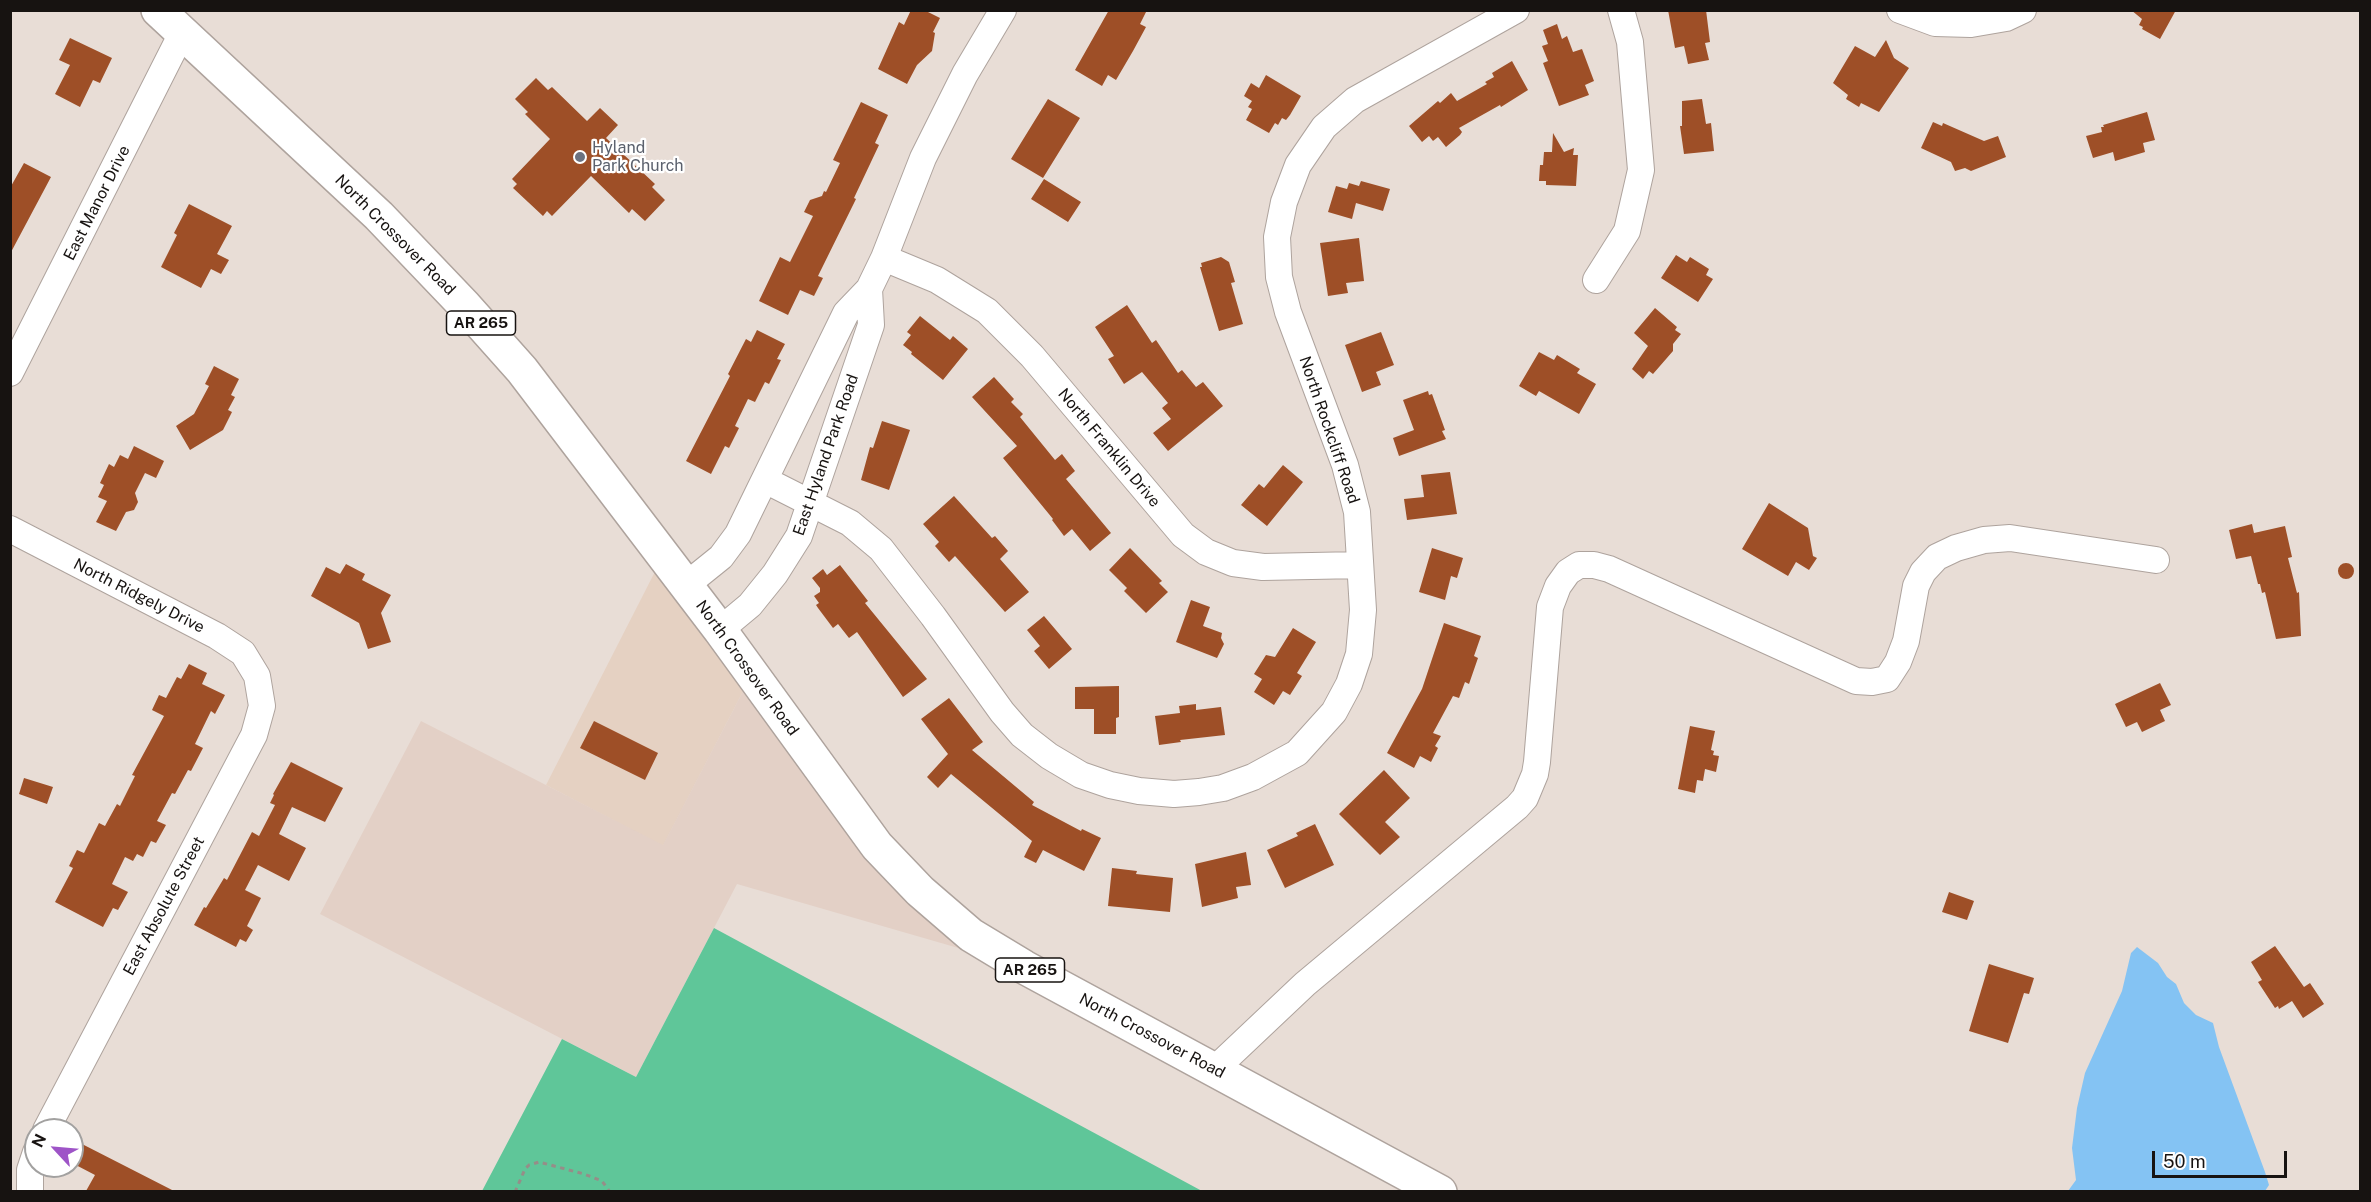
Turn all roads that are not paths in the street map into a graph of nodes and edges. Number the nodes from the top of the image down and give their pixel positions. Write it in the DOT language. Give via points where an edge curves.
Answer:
graph roads {
  1 [pos="158,10"];
  2 [pos="1003,10"];
  3 [pos="1516,10"];
  4 [pos="1621,10"];
  5 [pos="1900,10"];
  6 [pos="2023,10"];
  7 [pos="183,33"];
  8 [pos="884,258"];
  9 [pos="1596,280"];
  10 [pos="869,289"];
  11 [pos="10,373"];
  12 [pos="765,480"];
  13 [pos="811,503"];
  14 [pos="10,529"];
  15 [pos="2156,560"];
  16 [pos="1360,565"];
  17 [pos="686,586"];
  18 [pos="720,630"];
  19 [pos="256,676"];
  20 [pos="1215,1069"];
  21 [pos="52,1118"];
  22 [pos="1440,1191"];
  1 -- 7 [label="main road, North Crossover Road / AR 265"];
  2 -- 8 [label="street, East Hyland Park Road" via="923,158"];
  3 -- 16 [label="street, North Rockcliff Road" via="1355,100 1324,127 1298,165 1284,202 1277,237 1279,277 1288,312 1345,465 1357,512"];
  4 -- 9 [label="street" via="1630,42 1641,170 1627,231"];
  5 -- 6 [label="street" via="1935,23 1971,24 2006,18"];
  7 -- 11 [label="street, East Manor Drive"];
  7 -- 17 [label="main road, North Crossover Road / AR 265" via="379,216 465,306 522,370"];
  8 -- 10 [label="street, East Hyland Park Road"];
  8 -- 16 [label="street, North Franklin Drive" via="937,280 987,311 1032,356 1183,535 1206,552 1233,563 1263,567"];
  10 -- 12 [label="street, East Hyland Park Road" via="846,313"];
  10 -- 13 [label="street, East Hyland Park Road" via="871,325"];
  12 -- 13 [label="street, North Rockcliff Road"];
  12 -- 17 [label="street, East Hyland Park Road" via="738,534 721,557"];
  13 -- 16 [label="street, North Rockcliff Road" via="850,523 880,549 1022,735 1081,775 1139,791 1174,794 1223,788 1297,753 1334,712 1349,684 1359,654 1363,610"];
  13 -- 18 [label="street, East Hyland Park Road" via="799,536 775,574 750,606"];
  14 -- 19 [label="street, North Ridgely Drive" via="217,636 243,653"];
  15 -- 20 [label="street" via="2010,538 1956,548 1937,557 1923,572 1898,662 1887,679 1872,682 1856,681 1609,569 1579,565 1558,586 1550,607 1537,762 1525,798 1305,984"];
  17 -- 18 [label="main road, North Crossover Road / AR 265"];
  18 -- 20 [label="main road, North Crossover Road / AR 265" via="877,846 920,891 970,935 1024,968"];
  19 -- 21 [label="street, East Absolute Street" via="262,706 254,735"];
  20 -- 22 [label="main road, North Crossover Road / AR 265"];
}
